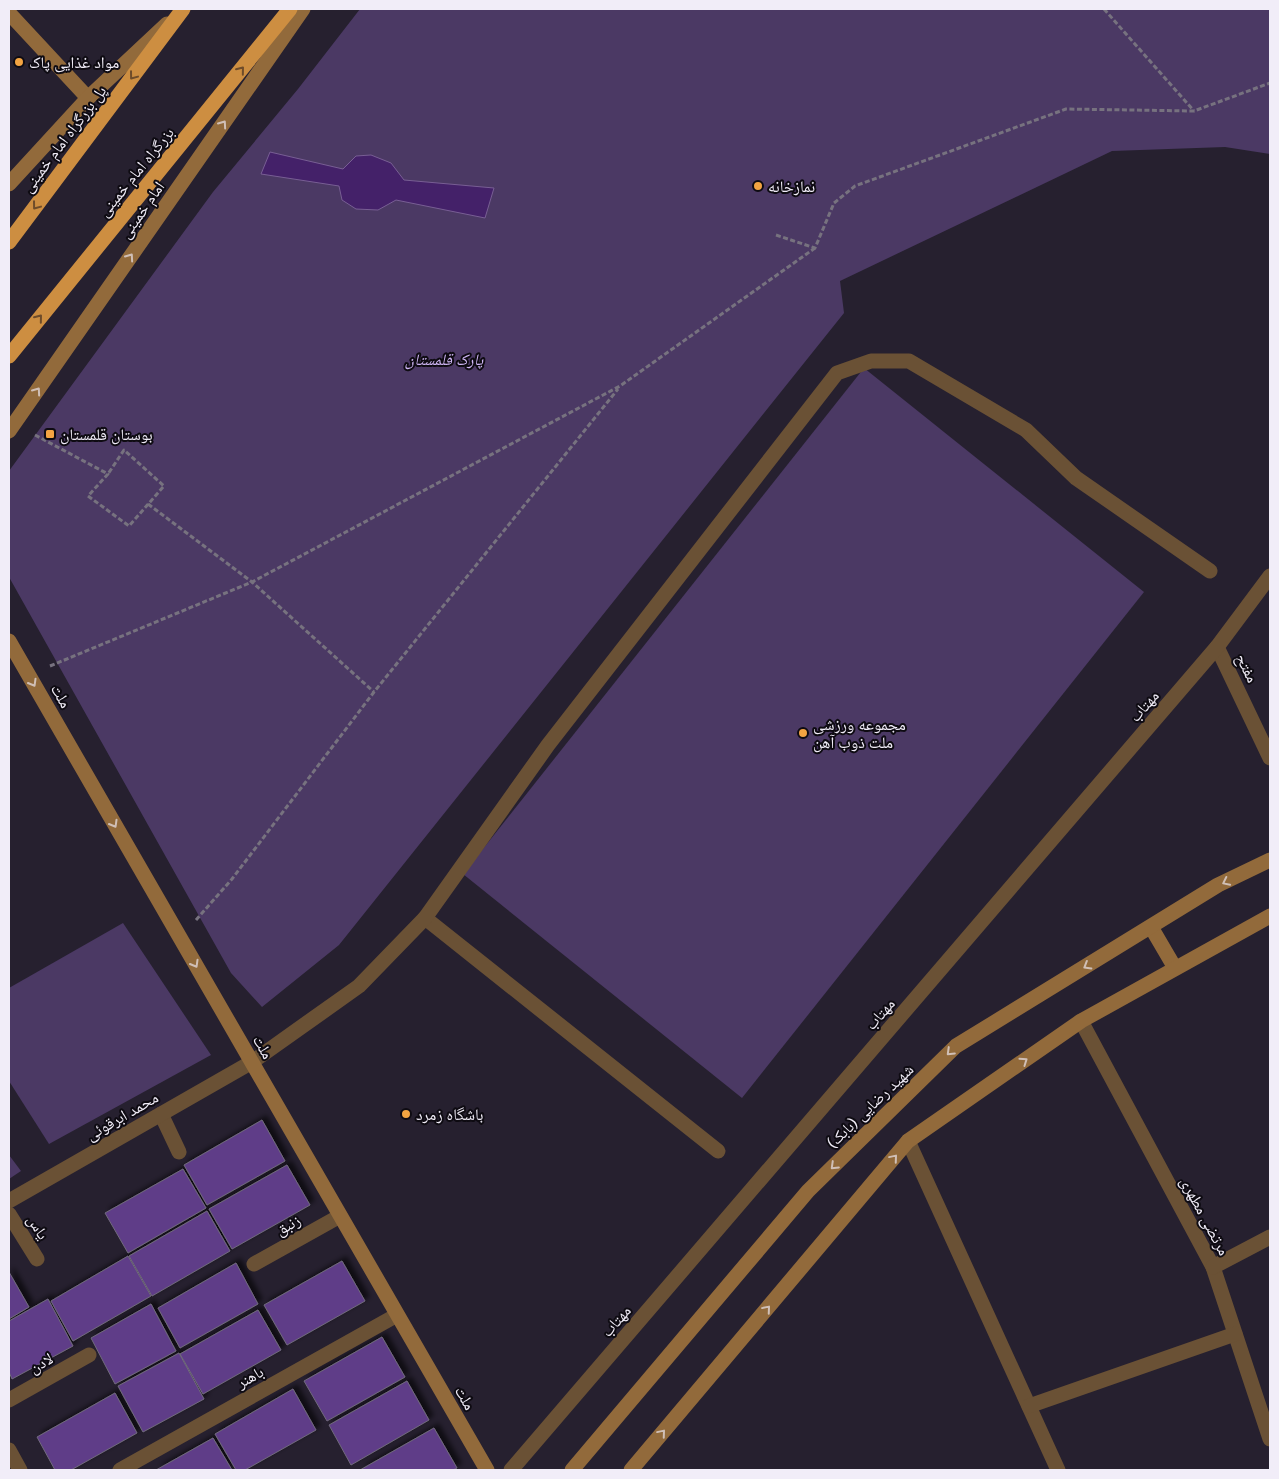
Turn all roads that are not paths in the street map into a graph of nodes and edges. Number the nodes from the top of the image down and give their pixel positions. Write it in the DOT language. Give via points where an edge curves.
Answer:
graph roads {
  1 [pos="182,9"];
  2 [pos="290,9"];
  3 [pos="303,9"];
  4 [pos="9,13"];
  5 [pos="88,98"];
  6 [pos="9,184"];
  7 [pos="9,242"];
  8 [pos="9,356"];
  9 [pos="12,427"];
  10 [pos="1210,571"];
  11 [pos="1270,576"];
  12 [pos="9,640"];
  13 [pos="1217,647"];
  14 [pos="1270,758"];
  15 [pos="1270,860"];
  16 [pos="1270,916"];
  17 [pos="425,918"];
  18 [pos="1151,927"];
  19 [pos="1175,968"];
  20 [pos="1081,1021"];
  21 [pos="252,1062"];
  22 [pos="161,1114"];
  23 [pos="908,1141"];
  24 [pos="179,1152"];
  25 [pos="718,1152"];
  26 [pos="9,1201"];
  27 [pos="9,1214"];
  28 [pos="340,1216"];
  29 [pos="1270,1237"];
  30 [pos="37,1259"];
  31 [pos="254,1264"];
  32 [pos="1212,1267"];
  33 [pos="397,1315"];
  34 [pos="1235,1334"];
  35 [pos="89,1355"];
  36 [pos="9,1400"];
  37 [pos="1029,1406"];
  38 [pos="1270,1439"];
  39 [pos="9,1450"];
  40 [pos="20,1470"];
  41 [pos="120,1470"];
  42 [pos="487,1470"];
  43 [pos="511,1470"];
  44 [pos="572,1470"];
  45 [pos="630,1470"];
  46 [pos="1058,1470"];
  1 -- 5 [label="main road"];
  1 -- 7 [label="highway, پل بزرگراه امام خمینی, one-way"];
  8 -- 2 [label="highway, بزرگراه امام خمینی, one-way"];
  9 -- 3 [label="main road, امام خمینی, one-way"];
  4 -- 5 [label="main road"];
  5 -- 6 [label="main road"];
  10 -- 17 [label="street, محمد ابرقوئی" via="1076,478 1026,430 908,361 871,361 837,373 548,745"];
  11 -- 13 [label="street, مهتاب"];
  12 -- 21 [label="main road, ملت, one-way"];
  13 -- 14 [label="street, مفتح"];
  13 -- 43 [label="street, مهتاب"];
  15 -- 18 [label="main road, شهید رضایی (بابک), one-way" via="1218,885"];
  16 -- 19 [label="main road"];
  17 -- 21 [label="street, محمد ابرقوئی" via="359,986"];
  17 -- 25 [label="street"];
  18 -- 19 [label="main road"];
  18 -- 44 [label="main road, شهید رضایی (بابک), one-way" via="956,1046 808,1191"];
  19 -- 20 [label="main road"];
  23 -- 20 [label="main road, one-way"];
  20 -- 32 [label="street, مرتضی مطهری"];
  21 -- 22 [label="street, محمد ابرقوئی"];
  21 -- 28 [label="main road, ملت"];
  22 -- 24 [label="street"];
  22 -- 26 [label="street, محمد ابرقوئی"];
  23 -- 37 [label="street"];
  45 -- 23 [label="main road, one-way"];
  27 -- 30 [label="street, یاس"];
  28 -- 31 [label="street, زنبق"];
  28 -- 33 [label="main road, ملت"];
  29 -- 32 [label="street"];
  32 -- 34 [label="street, مرتضی مطهری"];
  33 -- 41 [label="street, باهنر"];
  33 -- 42 [label="main road, ملت"];
  34 -- 37 [label="street"];
  34 -- 38 [label="street, مرتضی مطهری"];
  35 -- 36 [label="street, لادن"];
  37 -- 46 [label="street"];
  39 -- 40 [label="street"];
}
